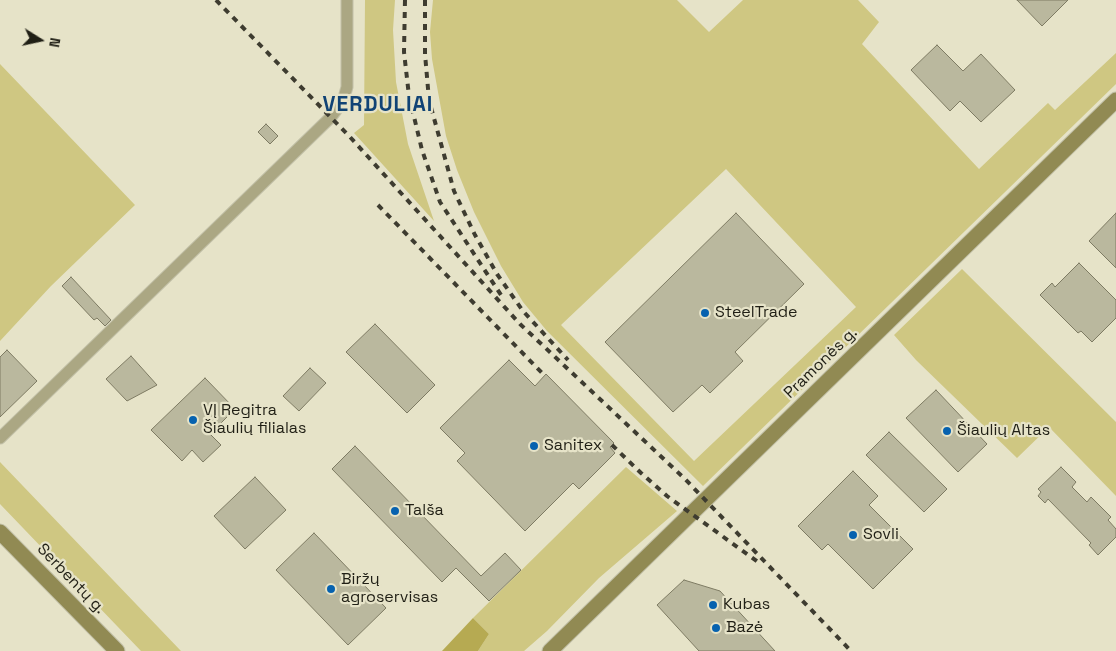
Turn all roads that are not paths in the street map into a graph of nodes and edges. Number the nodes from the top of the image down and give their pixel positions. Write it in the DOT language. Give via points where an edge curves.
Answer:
graph roads {
  1 [pos="347,0"];
  2 [pos="1116,100"];
  3 [pos="0,438"];
  4 [pos="0,532"];
  5 [pos="117,651"];
  6 [pos="550,651"];
  1 -- 3 [label="street" via="347,87 343,101 331,117"];
  2 -- 6 [label="main road, Pramonės g."];
  4 -- 5 [label="main road, Serbentų g."];
}
